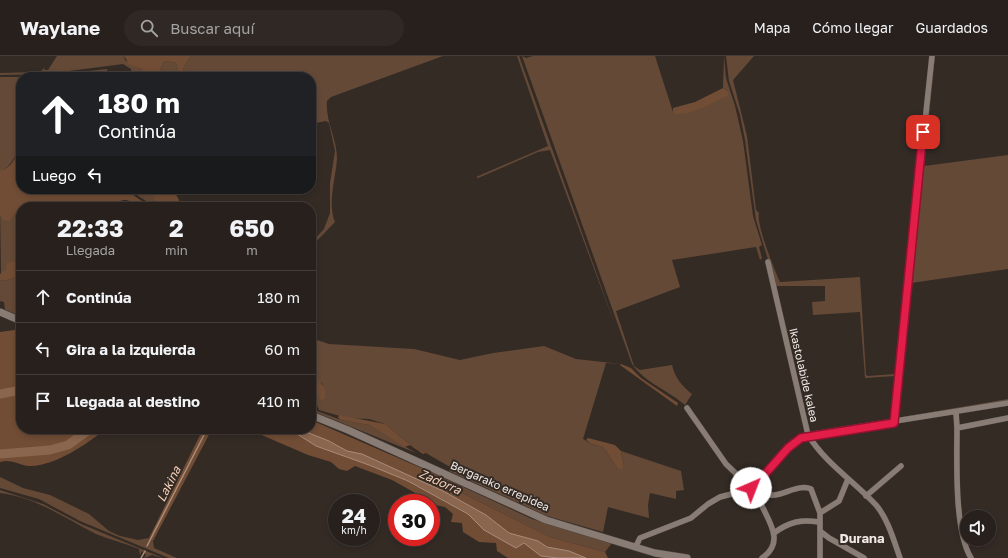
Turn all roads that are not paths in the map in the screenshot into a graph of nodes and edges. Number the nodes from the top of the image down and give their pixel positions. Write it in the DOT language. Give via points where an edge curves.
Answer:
graph roads {
  1 [pos="932,56"];
  2 [pos="768,262"];
  3 [pos="0,312"];
  4 [pos="16,319"];
  5 [pos="1008,403"];
  6 [pos="687,408"];
  7 [pos="956,412"];
  8 [pos="316,417"];
  9 [pos="1008,418"];
  10 [pos="894,423"];
  11 [pos="957,428"];
  12 [pos="808,435"];
  13 [pos="901,466"];
  14 [pos="848,479"];
  15 [pos="758,482"];
  16 [pos="751,489"];
  17 [pos="759,493"];
  18 [pos="866,496"];
  19 [pos="820,513"];
  20 [pos="819,522"];
  21 [pos="820,532"];
  22 [pos="774,533"];
  23 [pos="636,546"];
  24 [pos="765,557"];
  25 [pos="687,558"];
  26 [pos="820,558"];
  27 [pos="864,558"];
  28 [pos="900,558"];
  29 [pos="970,558"];
  1 -- 10 [label="street"];
  2 -- 12 [label="street, Ikastolabide kalea"];
  3 -- 4 [label="street"];
  5 -- 7 [label="street"];
  6 -- 16 [label="street" via="726,464"];
  7 -- 10 [label="street"];
  7 -- 11 [label="street"];
  8 -- 23 [label="street, Bergarako errepidea" via="546,520"];
  9 -- 11 [label="street"];
  10 -- 12 [label="street"];
  11 -- 29 [label="street" via="960,515"];
  12 -- 14 [label="street, Ikastolabide kalea" via="822,455"];
  12 -- 15 [label="street" via="794,442"];
  13 -- 18 [label="street"];
  14 -- 18 [label="street, Ikastolabide kalea"];
  14 -- 19 [label="street" via="839,501"];
  15 -- 16 [label="street" via="754,483"];
  15 -- 17 [label="street" via="763,487"];
  16 -- 17 [label="street"];
  16 -- 23 [label="street" via="720,497 691,518 640,538"];
  17 -- 19 [label="street" via="782,494 808,488 813,492"];
  17 -- 22 [label="street"];
  18 -- 28 [label="street, Ikastolabide kalea" via="877,506 887,523"];
  19 -- 20 [label="street"];
  20 -- 21 [label="street"];
  20 -- 22 [label="street" via="796,521 784,525"];
  21 -- 26 [label="street"];
  21 -- 27 [label="street"];
  22 -- 24 [label="street" via="774,541"];
  23 -- 25 [label="street, Bergarako errepidea" via="655,553"];
}
